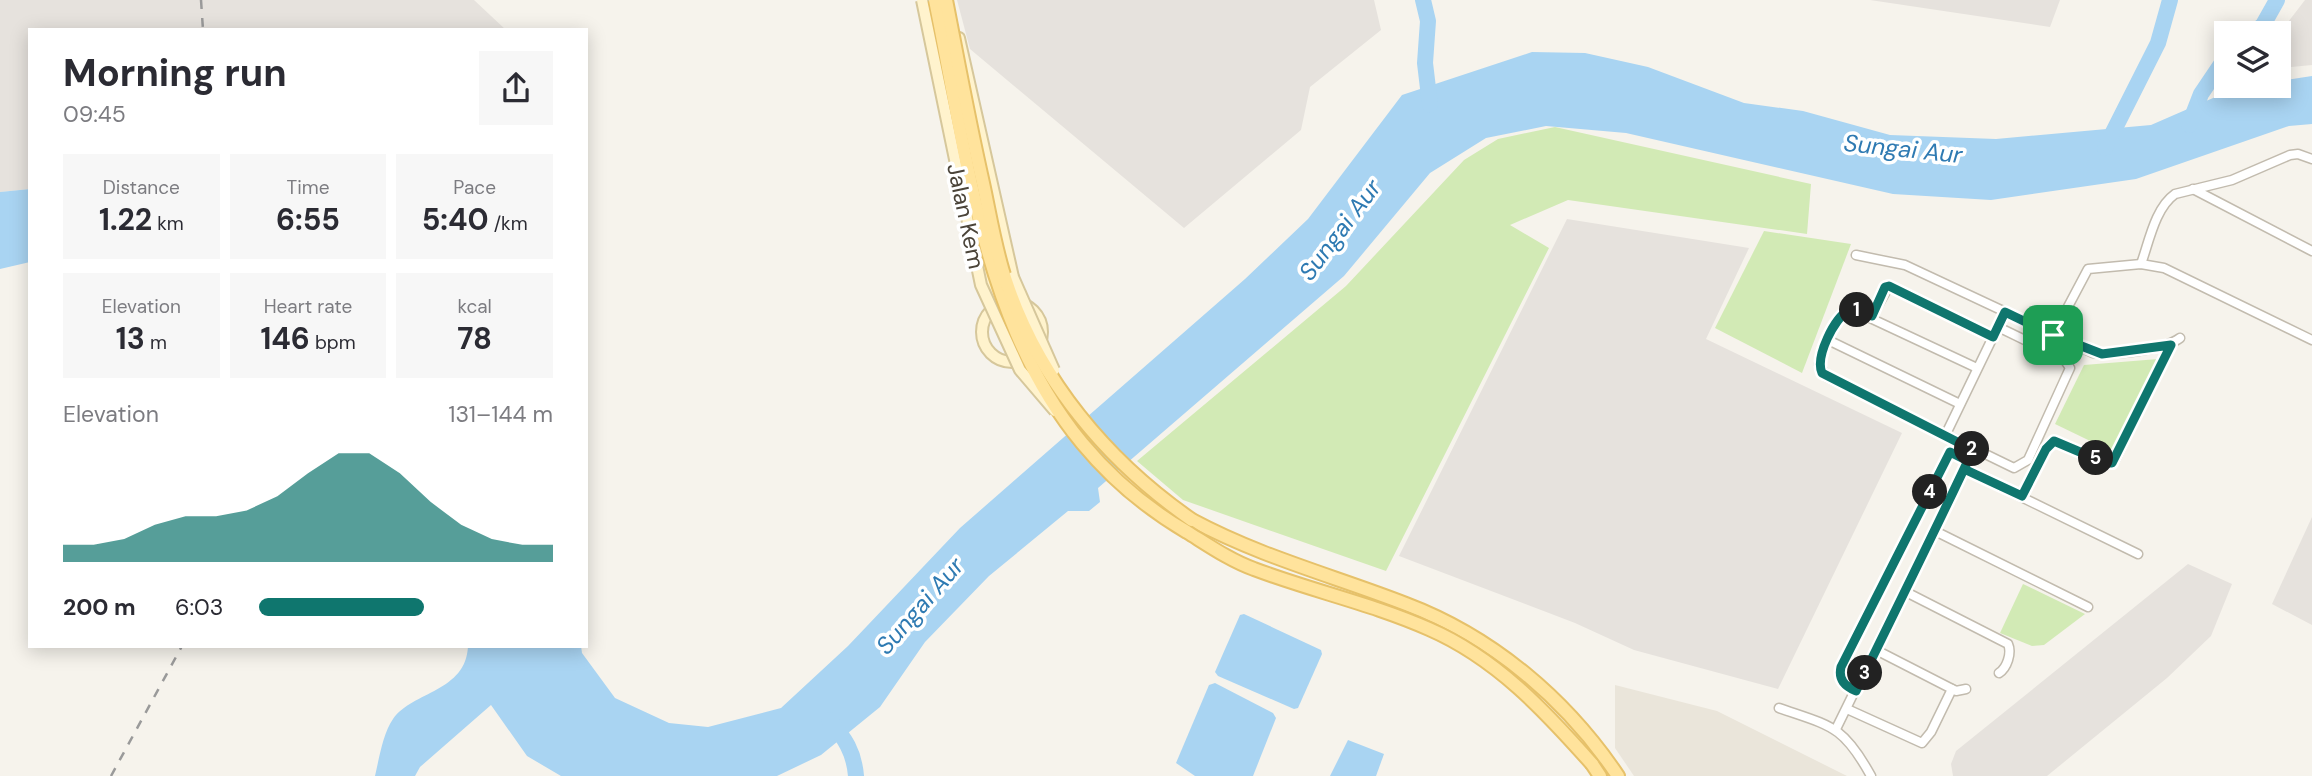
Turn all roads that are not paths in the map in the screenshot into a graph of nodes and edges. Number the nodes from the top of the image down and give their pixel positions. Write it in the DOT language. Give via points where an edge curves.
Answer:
graph roads {
  1 [pos="925,0"];
  2 [pos="935,0"];
  3 [pos="946,0"];
  4 [pos="952,0"];
  5 [pos="958,35"];
  6 [pos="2312,159"];
  7 [pos="2193,189"];
  8 [pos="2312,251"];
  9 [pos="1856,255"];
  10 [pos="2141,264"];
  11 [pos="1016,302"];
  12 [pos="996,306"];
  13 [pos="2005,312"];
  14 [pos="1872,316"];
  15 [pos="1998,327"];
  16 [pos="2053,335"];
  17 [pos="1993,337"];
  18 [pos="2179,338"];
  19 [pos="1828,340"];
  20 [pos="2312,340"];
  21 [pos="2171,345"];
  22 [pos="1977,368"];
  23 [pos="1960,404"];
  24 [pos="1072,407"];
  25 [pos="1057,413"];
  26 [pos="1945,436"];
  27 [pos="1973,450"];
  28 [pos="1966,465"];
  29 [pos="2022,496"];
  30 [pos="1935,531"];
  31 [pos="2138,554"];
  32 [pos="1906,592"];
  33 [pos="2088,607"];
  34 [pos="1876,650"];
  35 [pos="1998,673"];
  36 [pos="1952,689"];
  37 [pos="1966,689"];
  38 [pos="1856,691"];
  39 [pos="1779,708"];
  40 [pos="1847,709"];
  41 [pos="1836,729"];
  42 [pos="1600,776"];
  43 [pos="1618,776"];
  44 [pos="1871,776"];
  1 -- 12 [label="street, Jalan Kem"];
  1 -- 25 [label="street, Jalan Kem, bridge" via="981,285 1020,370"];
  2 -- 25 [label="main road, bridge" via="991,268 1014,329"];
  3 -- 24 [label="main road, bridge" via="1006,282 1042,362"];
  4 -- 5 [label="street, Jalan Kem"];
  5 -- 11 [label="street, Jalan Kem" via="996,230"];
  5 -- 24 [label="street, Jalan Kem, bridge" via="1013,277"];
  6 -- 7 [label="street" via="2295,153 2232,180"];
  7 -- 8 [label="street"];
  7 -- 10 [label="street" via="2168,199"];
  9 -- 13 [label="street" via="1905,265"];
  10 -- 16 [label="street" via="2088,269"];
  10 -- 20 [label="street" via="2180,274"];
  11 -- 12 [label="street"];
  11 -- 12 [label="street" via="1034,311 1042,338 1032,355 1014,362 996,358 982,337 984,320"];
  13 -- 15 [label="street"];
  13 -- 16 [label="street"];
  14 -- 17 [label="street" via="1889,286"];
  14 -- 19 [label="street" via="1853,310 1844,313"];
  14 -- 22 [label="street"];
  15 -- 17 [label="street"];
  15 -- 27 [label="street" via="2064,359 2070,368 2024,465 2014,468"];
  16 -- 21 [label="street" via="2102,354"];
  17 -- 22 [label="street"];
  18 -- 21 [label="street"];
  19 -- 23 [label="street"];
  19 -- 26 [label="street" via="1819,365 1827,377"];
  21 -- 29 [label="street" via="2115,460 2106,463 2054,441"];
  22 -- 23 [label="street"];
  23 -- 26 [label="street"];
  24 -- 43 [label="main road, bridge" via="1150,489 1192,520 1266,556 1407,604 1474,637 1563,707"];
  25 -- 42 [label="main road, bridge" via="1097,462 1160,516 1251,568 1392,614 1461,646 1514,683"];
  26 -- 27 [label="street"];
  27 -- 28 [label="street"];
  28 -- 29 [label="street"];
  28 -- 30 [label="street"];
  28 -- 38 [label="street" via="1950,452 1841,667 1843,683"];
  29 -- 31 [label="street"];
  30 -- 32 [label="street"];
  30 -- 33 [label="street"];
  32 -- 34 [label="street"];
  32 -- 35 [label="street" via="2008,644 2005,667"];
  34 -- 36 [label="street"];
  34 -- 38 [label="street"];
  36 -- 37 [label="street"];
  36 -- 40 [label="street" via="1922,743"];
  38 -- 40 [label="street"];
  39 -- 41 [label="street"];
  40 -- 41 [label="street"];
  41 -- 44 [label="street" via="1857,750"];
}
